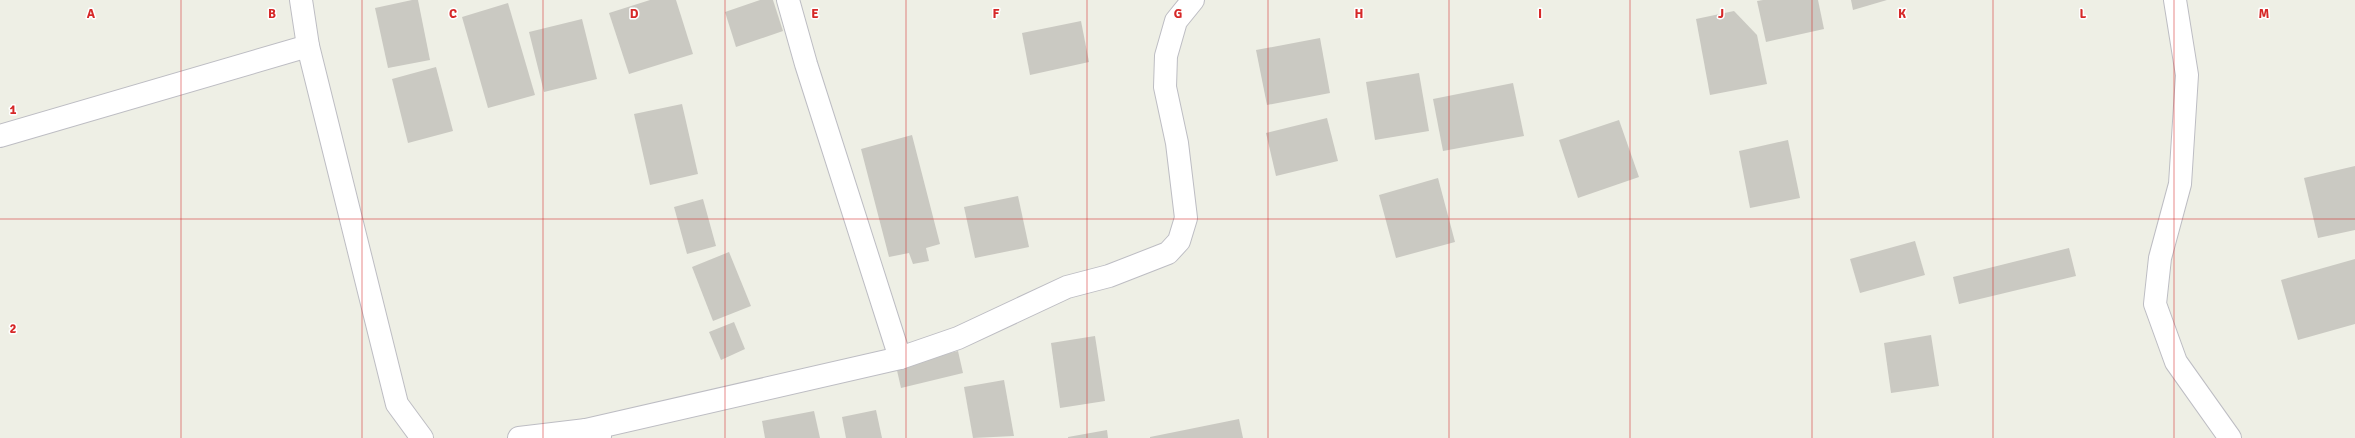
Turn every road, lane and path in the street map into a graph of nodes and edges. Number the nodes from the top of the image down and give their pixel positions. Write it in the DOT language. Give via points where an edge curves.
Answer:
graph roads {
  1 [pos="301,0"];
  2 [pos="788,0"];
  3 [pos="1193,0"];
  4 [pos="2175,0"];
  5 [pos="308,46"];
  6 [pos="0,136"];
  7 [pos="900,358"];
  8 [pos="594,434"];
  9 [pos="422,438"];
  10 [pos="519,438"];
  11 [pos="2230,438"];
  1 -- 5 [label="street"];
  2 -- 7 [label="street"];
  3 -- 7 [label="street" via="1176,21 1166,56 1165,87 1177,143 1186,218 1179,241 1168,253 1109,276 1067,287 958,338"];
  4 -- 11 [label="street" via="2186,75 2180,184 2160,258 2155,304 2176,362"];
  5 -- 6 [label="street"];
  5 -- 9 [label="street" via="397,404"];
  7 -- 8 [label="street"];
  8 -- 10 [label="street"];
}
